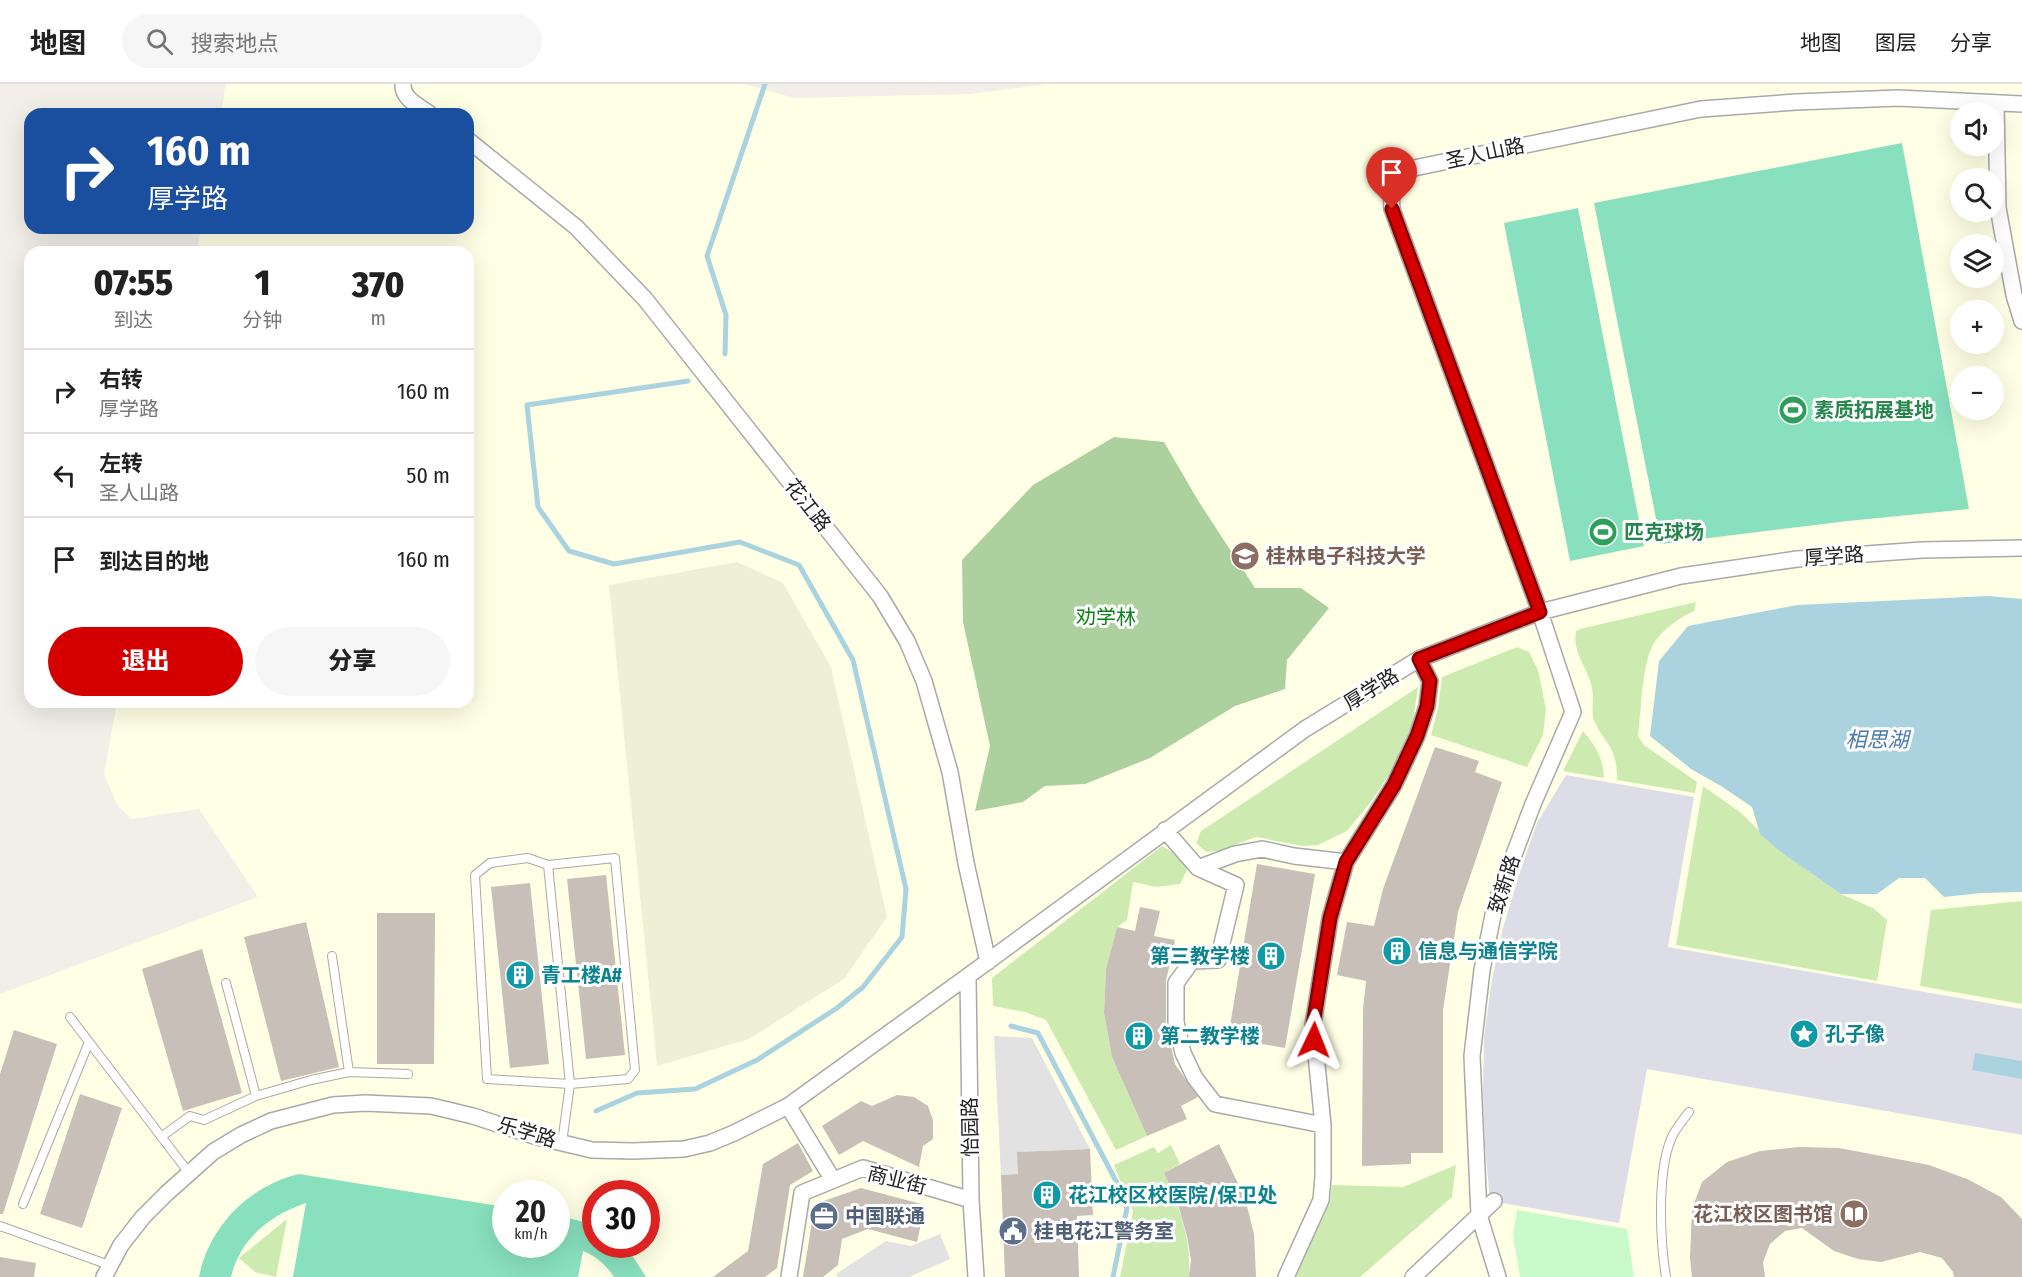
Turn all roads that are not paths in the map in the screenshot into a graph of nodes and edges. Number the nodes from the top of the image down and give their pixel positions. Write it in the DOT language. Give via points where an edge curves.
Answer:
graph roads {
  1 [pos="404,84"];
  2 [pos="1976,102"];
  3 [pos="2004,103"];
  4 [pos="2022,104"];
  5 [pos="422,108"];
  6 [pos="474,145"];
  7 [pos="1997,156"];
  8 [pos="2018,292"];
  9 [pos="2022,321"];
  10 [pos="2022,548"];
  11 [pos="1540,612"];
  12 [pos="1419,659"];
  13 [pos="1165,830"];
  14 [pos="1346,862"];
  15 [pos="548,865"];
  16 [pos="1198,868"];
  17 [pos="332,956"];
  18 [pos="988,962"];
  19 [pos="968,976"];
  20 [pos="226,983"];
  21 [pos="70,1017"];
  22 [pos="89,1042"];
  23 [pos="349,1072"];
  24 [pos="408,1074"];
  25 [pos="570,1084"];
  26 [pos="256,1096"];
  27 [pos="788,1106"];
  28 [pos="1689,1112"];
  29 [pos="1323,1125"];
  30 [pos="161,1137"];
  31 [pos="562,1143"];
  32 [pos="189,1173"];
  33 [pos="833,1180"];
  34 [pos="971,1200"];
  35 [pos="1494,1201"];
  36 [pos="23,1204"];
  37 [pos="1479,1215"];
  38 [pos="0,1226"];
  39 [pos="107,1271"];
  40 [pos="789,1277"];
  41 [pos="975,1277"];
  42 [pos="1286,1277"];
  43 [pos="1413,1277"];
  44 [pos="1498,1277"];
  45 [pos="1666,1277"];
  1 -- 5 [label="street" via="407,97"];
  2 -- 11 [label="street, 圣人山路" via="1898,98 1701,109 1426,165 1402,175 1394,184 1392,209"];
  3 -- 4 [label="street, 圣人山路"];
  6 -- 18 [label="street, 花江路" via="576,227 645,299 880,596 907,641 924,681 950,772"];
  7 -- 8 [label="street" via="1998,208"];
  8 -- 9 [label="street"];
  10 -- 11 [label="street, 厚学路" via="1797,559 1681,576"];
  11 -- 12 [label="street, 厚学路"];
  11 -- 37 [label="street, 致新路" via="1573,712 1495,905 1482,970 1472,1056"];
  12 -- 13 [label="street, 厚学路" via="1305,729"];
  12 -- 14 [label="street" via="1430,681 1417,736 1394,785"];
  13 -- 16 [label="street"];
  13 -- 18 [label="street, 厚学路"];
  14 -- 16 [label="street" via="1262,849"];
  14 -- 29 [label="street" via="1330,918 1313,1025"];
  15 -- 25 [label="lane"];
  15 -- 25 [label="lane" via="615,858 635,1070 628,1079"];
  15 -- 25 [label="lane" via="528,858 490,863 476,875 487,1079"];
  16 -- 29 [label="street" via="1236,885 1218,960 1192,961 1176,983 1176,1022 1183,1053 1195,1078 1215,1104"];
  17 -- 23 [label="lane"];
  18 -- 19 [label="street, 厚学路"];
  19 -- 27 [label="street, 乐学路"];
  19 -- 34 [label="street, 怡园路"];
  20 -- 26 [label="lane"];
  21 -- 22 [label="lane"];
  22 -- 30 [label="lane"];
  22 -- 36 [label="lane"];
  23 -- 24 [label="lane"];
  23 -- 26 [label="lane"];
  25 -- 31 [label="lane"];
  26 -- 30 [label="lane" via="204,1120 190,1116"];
  27 -- 31 [label="street, 乐学路" via="726,1136 684,1149 592,1150"];
  27 -- 33 [label="street"];
  28 -- 45 [label="lane" via="1671,1138 1663,1172 1661,1210"];
  29 -- 42 [label="street" via="1321,1200"];
  30 -- 32 [label="lane"];
  31 -- 32 [label="street, 乐学路" via="431,1106 333,1105 272,1121 242,1135 213,1152"];
  32 -- 39 [label="street, 乐学路" via="144,1217 121,1245"];
  33 -- 34 [label="street, 商业街" via="863,1168"];
  33 -- 40 [label="street, 商业街" via="802,1193"];
  34 -- 41 [label="street, 怡园路"];
  35 -- 37 [label="street"];
  37 -- 43 [label="street"];
  37 -- 44 [label="street, 致新路"];
  38 -- 39 [label="lane"];
}
